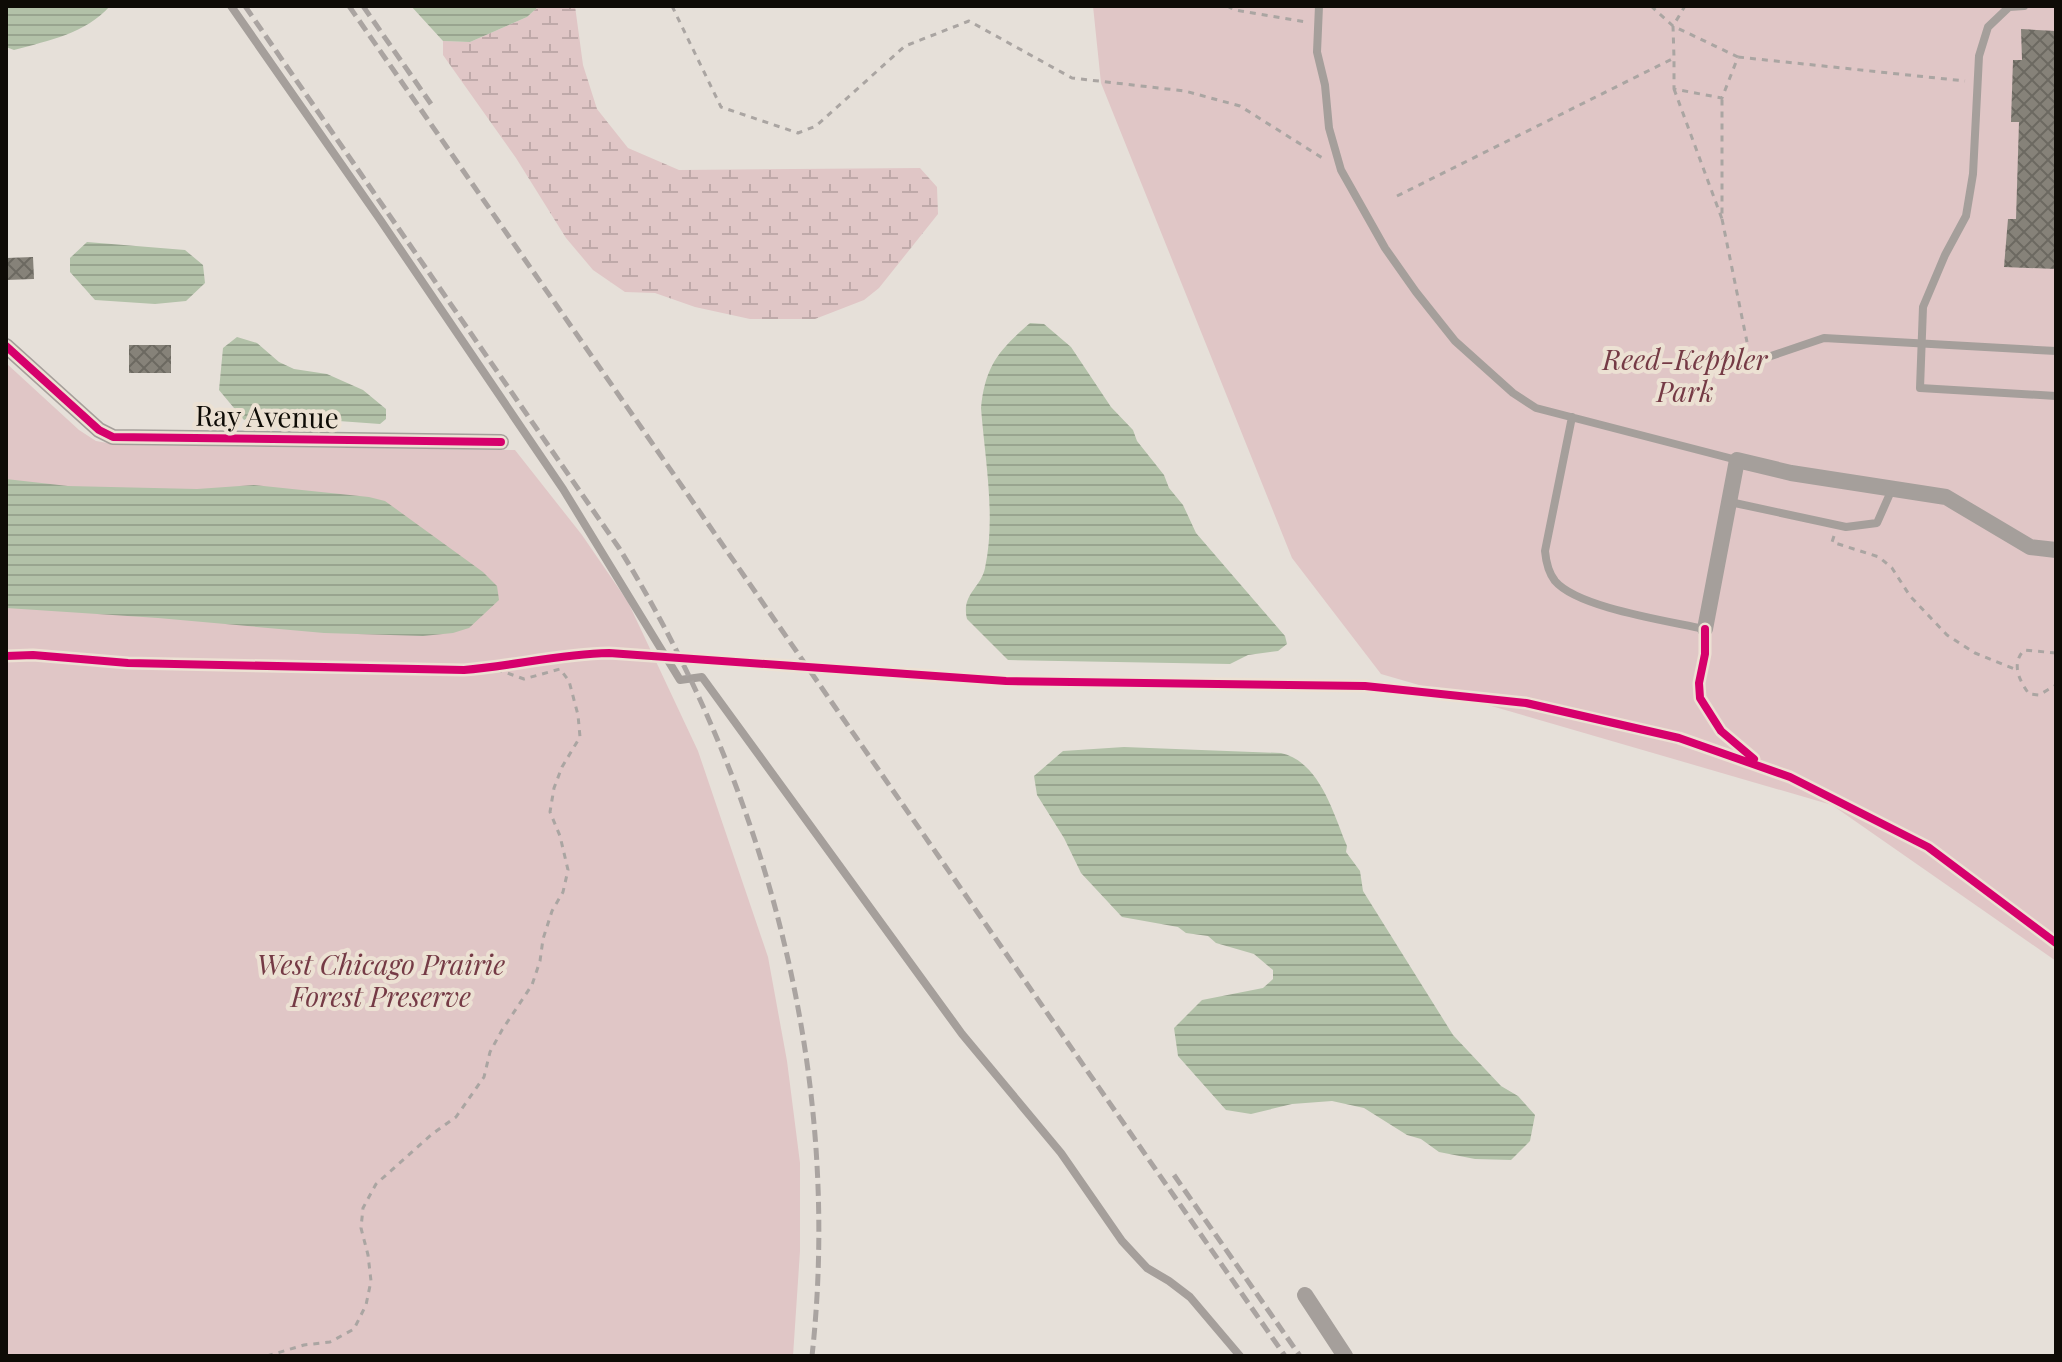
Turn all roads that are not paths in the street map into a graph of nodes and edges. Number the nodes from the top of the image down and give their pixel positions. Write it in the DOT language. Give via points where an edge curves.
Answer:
graph roads {
  1 [pos="231,6"];
  2 [pos="1319,6"];
  3 [pos="2024,6"];
  4 [pos="1921,343"];
  5 [pos="6,346"];
  6 [pos="2056,351"];
  7 [pos="1768,357"];
  8 [pos="2056,396"];
  9 [pos="1572,417"];
  10 [pos="501,442"];
  11 [pos="1737,460"];
  12 [pos="1893,489"];
  13 [pos="1730,502"];
  14 [pos="2056,550"];
  15 [pos="1705,629"];
  16 [pos="1305,1295"];
  17 [pos="1240,1356"];
  18 [pos="1345,1356"];
  1 -- 17 [label="lane" via="563,489 680,680 702,677 962,1034 1061,1153 1122,1241 1147,1268 1190,1297"];
  2 -- 9 [label="lane" via="1317,52 1329,128 1341,170 1385,248 1455,341 1536,408"];
  3 -- 4 [label="lane" via="2009,7 1988,27 1979,56 1966,216 1923,307"];
  4 -- 6 [label="lane"];
  4 -- 7 [label="lane" via="1824,338"];
  4 -- 8 [label="lane" via="1920,388"];
  5 -- 10 [label="street, Ray Avenue" via="113,437"];
  9 -- 11 [label="lane"];
  9 -- 15 [label="lane" via="1545,551 1555,582 1589,602"];
  11 -- 12 [label="street"];
  11 -- 13 [label="street"];
  12 -- 13 [label="lane" via="1877,523 1846,527"];
  12 -- 14 [label="street" via="1946,497 2030,547"];
  13 -- 15 [label="street"];
  16 -- 18 [label="street"];
}
